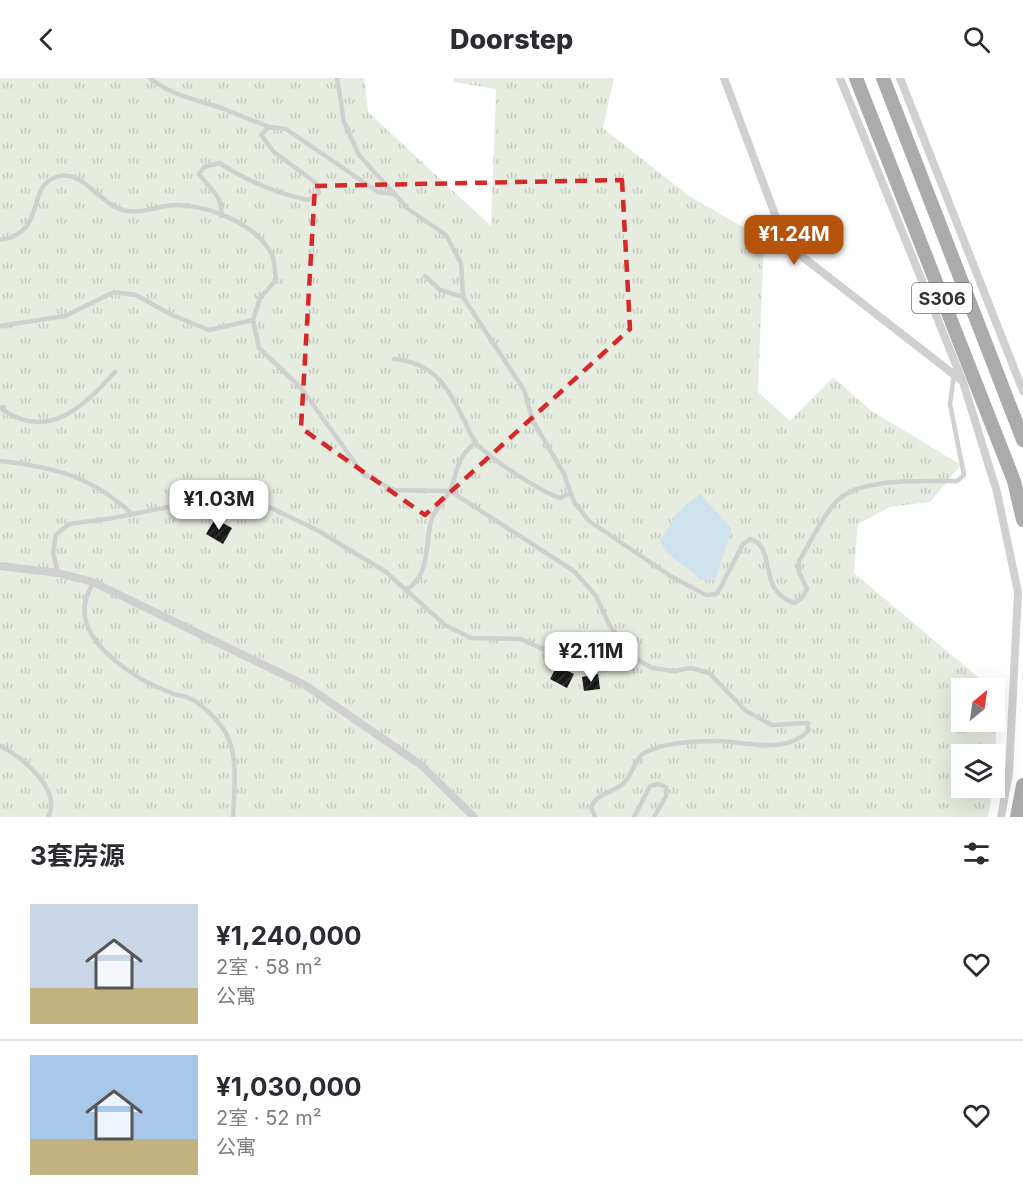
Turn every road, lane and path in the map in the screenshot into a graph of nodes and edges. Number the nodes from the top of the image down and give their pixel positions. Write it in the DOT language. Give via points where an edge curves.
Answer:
graph roads {
  1 [pos="150,78"];
  2 [pos="337,78"];
  3 [pos="724,78"];
  4 [pos="840,78"];
  5 [pos="856,78"];
  6 [pos="883,78"];
  7 [pos="900,78"];
  8 [pos="269,127"];
  9 [pos="394,194"];
  10 [pos="221,216"];
  11 [pos="0,240"];
  12 [pos="425,276"];
  13 [pos="463,297"];
  14 [pos="253,320"];
  15 [pos="0,326"];
  16 [pos="394,359"];
  17 [pos="115,372"];
  18 [pos="954,375"];
  19 [pos="963,382"];
  20 [pos="1023,391"];
  21 [pos="4,406"];
  22 [pos="1023,440"];
  23 [pos="476,442"];
  24 [pos="0,461"];
  25 [pos="450,492"];
  26 [pos="571,493"];
  27 [pos="132,514"];
  28 [pos="1023,520"];
  29 [pos="0,566"];
  30 [pos="57,573"];
  31 [pos="93,582"];
  32 [pos="406,590"];
  33 [pos="582,667"];
  34 [pos="0,746"];
  35 [pos="1023,785"];
  36 [pos="48,817"];
  37 [pos="233,817"];
  38 [pos="474,817"];
  39 [pos="595,817"];
  40 [pos="634,817"];
  41 [pos="654,817"];
  42 [pos="1001,817"];
  43 [pos="1017,817"];
  1 -- 8 [label="lane" via="194,101"];
  2 -- 9 [label="lane" via="344,122 359,155"];
  3 -- 18 [label="street" via="786,244"];
  4 -- 19 [label="street"];
  5 -- 28 [label="main road, S306" via="1014,481"];
  6 -- 22 [label="main road, S306"];
  7 -- 20 [label="street"];
  8 -- 9 [label="lane" via="286,129 378,192"];
  8 -- 10 [label="lane" via="261,135 274,152 316,183 319,193 309,200 291,196 255,184 219,163 204,167 199,174 217,194 223,207"];
  9 -- 13 [label="lane" via="408,209 446,235 461,263"];
  10 -- 11 [label="lane" via="208,209 176,205 122,210 68,176 44,184 28,227 14,238"];
  10 -- 14 [label="lane" via="250,230 272,254 276,280 260,298"];
  12 -- 13 [label="lane" via="440,290"];
  13 -- 26 [label="lane" via="524,390 533,421"];
  14 -- 15 [label="lane" via="209,330 136,294 114,292 65,316"];
  14 -- 25 [label="lane" via="259,348 301,388 363,474 394,490"];
  16 -- 23 [label="lane" via="426,367 447,387"];
  17 -- 21 [label="lane" via="87,403 60,419 33,423 17,420 0,408"];
  18 -- 19 [label="street"];
  18 -- 26 [label="lane" via="950,404 964,475 957,481 876,484 851,490 836,502 799,561 799,572 807,589 794,603 774,590 758,541 750,539 743,544 717,594 706,595 589,521"];
  19 -- 42 [label="street" via="997,492 1018,592 1009,773"];
  23 -- 25 [label="lane" via="457,463"];
  23 -- 26 [label="lane" via="542,492 560,498"];
  24 -- 27 [label="lane" via="42,466 87,481 111,494"];
  25 -- 32 [label="lane" via="432,518 423,570"];
  25 -- 39 [label="lane" via="574,571 596,596 610,626 633,657 652,668 691,668 709,673 746,711 772,725 808,723 803,737 785,744 716,741 663,747 641,754 623,784 595,799 591,807"];
  27 -- 30 [label="lane" via="69,524 56,535 53,552"];
  27 -- 32 [label="lane" via="213,498 238,498 271,508 317,530 386,572"];
  29 -- 30 [label="street"];
  30 -- 31 [label="street"];
  31 -- 37 [label="lane" via="84,605 89,630 107,654 137,676 172,694 190,698 210,713 229,739 234,773"];
  31 -- 38 [label="street" via="305,685 421,765"];
  32 -- 33 [label="lane" via="445,626 471,638 521,639"];
  34 -- 36 [label="lane" via="24,763 49,791 52,810"];
  35 -- 43 [label="main road"];
  40 -- 41 [label="lane" via="650,786 658,784 666,787 666,796"];
}
